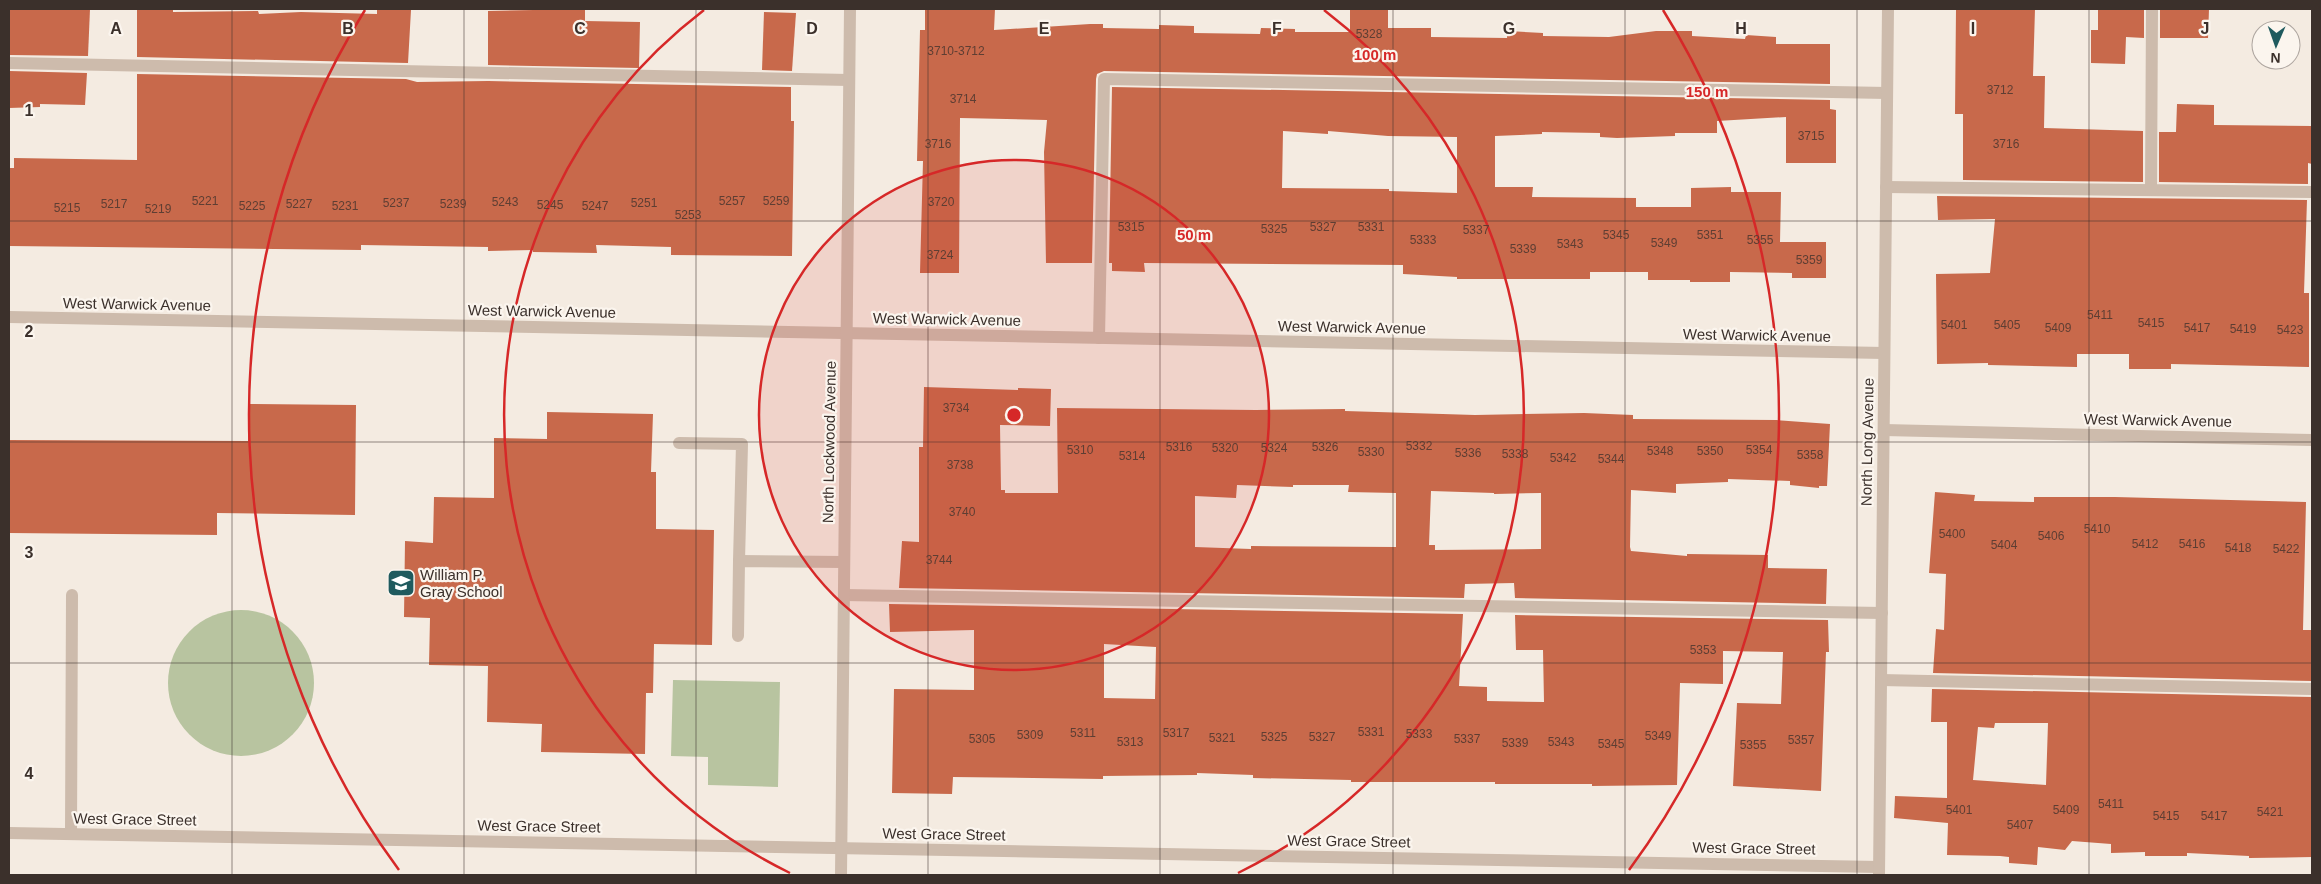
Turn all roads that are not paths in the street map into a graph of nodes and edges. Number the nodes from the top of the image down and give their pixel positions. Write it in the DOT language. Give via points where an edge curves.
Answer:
graph roads {
  1 [pos="850,9"];
  2 [pos="1888,9"];
  3 [pos="2152,9"];
  4 [pos="9,63"];
  5 [pos="849,80"];
  6 [pos="1887,93"];
  7 [pos="1886,187"];
  8 [pos="2151,190"];
  9 [pos="2312,192"];
  10 [pos="9,318"];
  11 [pos="847,333"];
  12 [pos="1099,338"];
  13 [pos="1884,353"];
  14 [pos="1884,430"];
  15 [pos="2312,440"];
  16 [pos="679,443"];
  17 [pos="739,561"];
  18 [pos="844,562"];
  19 [pos="72,595"];
  20 [pos="844,595"];
  21 [pos="1882,613"];
  22 [pos="738,636"];
  23 [pos="1881,680"];
  24 [pos="2312,689"];
  25 [pos="9,833"];
  26 [pos="71,834"];
  27 [pos="841,848"];
  28 [pos="1879,871"];
  29 [pos="841,875"];
  1 -- 5 [label="street, North Lockwood Avenue"];
  2 -- 6 [label="street, North Long Avenue"];
  3 -- 8 [label="street"];
  4 -- 5 [label="street"];
  5 -- 11 [label="street, North Lockwood Avenue"];
  6 -- 7 [label="street, North Long Avenue"];
  6 -- 12 [label="street" via="1104,80"];
  7 -- 8 [label="street"];
  7 -- 13 [label="street, North Long Avenue"];
  8 -- 9 [label="street"];
  10 -- 11 [label="street, West Warwick Avenue"];
  11 -- 12 [label="street, West Warwick Avenue"];
  11 -- 18 [label="street, North Lockwood Avenue"];
  12 -- 13 [label="street, West Warwick Avenue"];
  13 -- 14 [label="street, North Long Avenue"];
  14 -- 15 [label="street, West Warwick Avenue"];
  14 -- 21 [label="street, North Long Avenue"];
  16 -- 17 [label="street" via="742,444"];
  17 -- 18 [label="street"];
  17 -- 22 [label="street"];
  18 -- 20 [label="street, North Lockwood Avenue"];
  19 -- 26 [label="street"];
  20 -- 21 [label="street"];
  20 -- 27 [label="street, North Lockwood Avenue"];
  21 -- 23 [label="street, North Long Avenue"];
  23 -- 24 [label="street"];
  23 -- 28 [label="street, North Long Avenue"];
  25 -- 26 [label="street, West Grace Street"];
  26 -- 27 [label="street, West Grace Street"];
  27 -- 28 [label="street, West Grace Street"];
  27 -- 29 [label="street, North Lockwood Avenue"];
}
